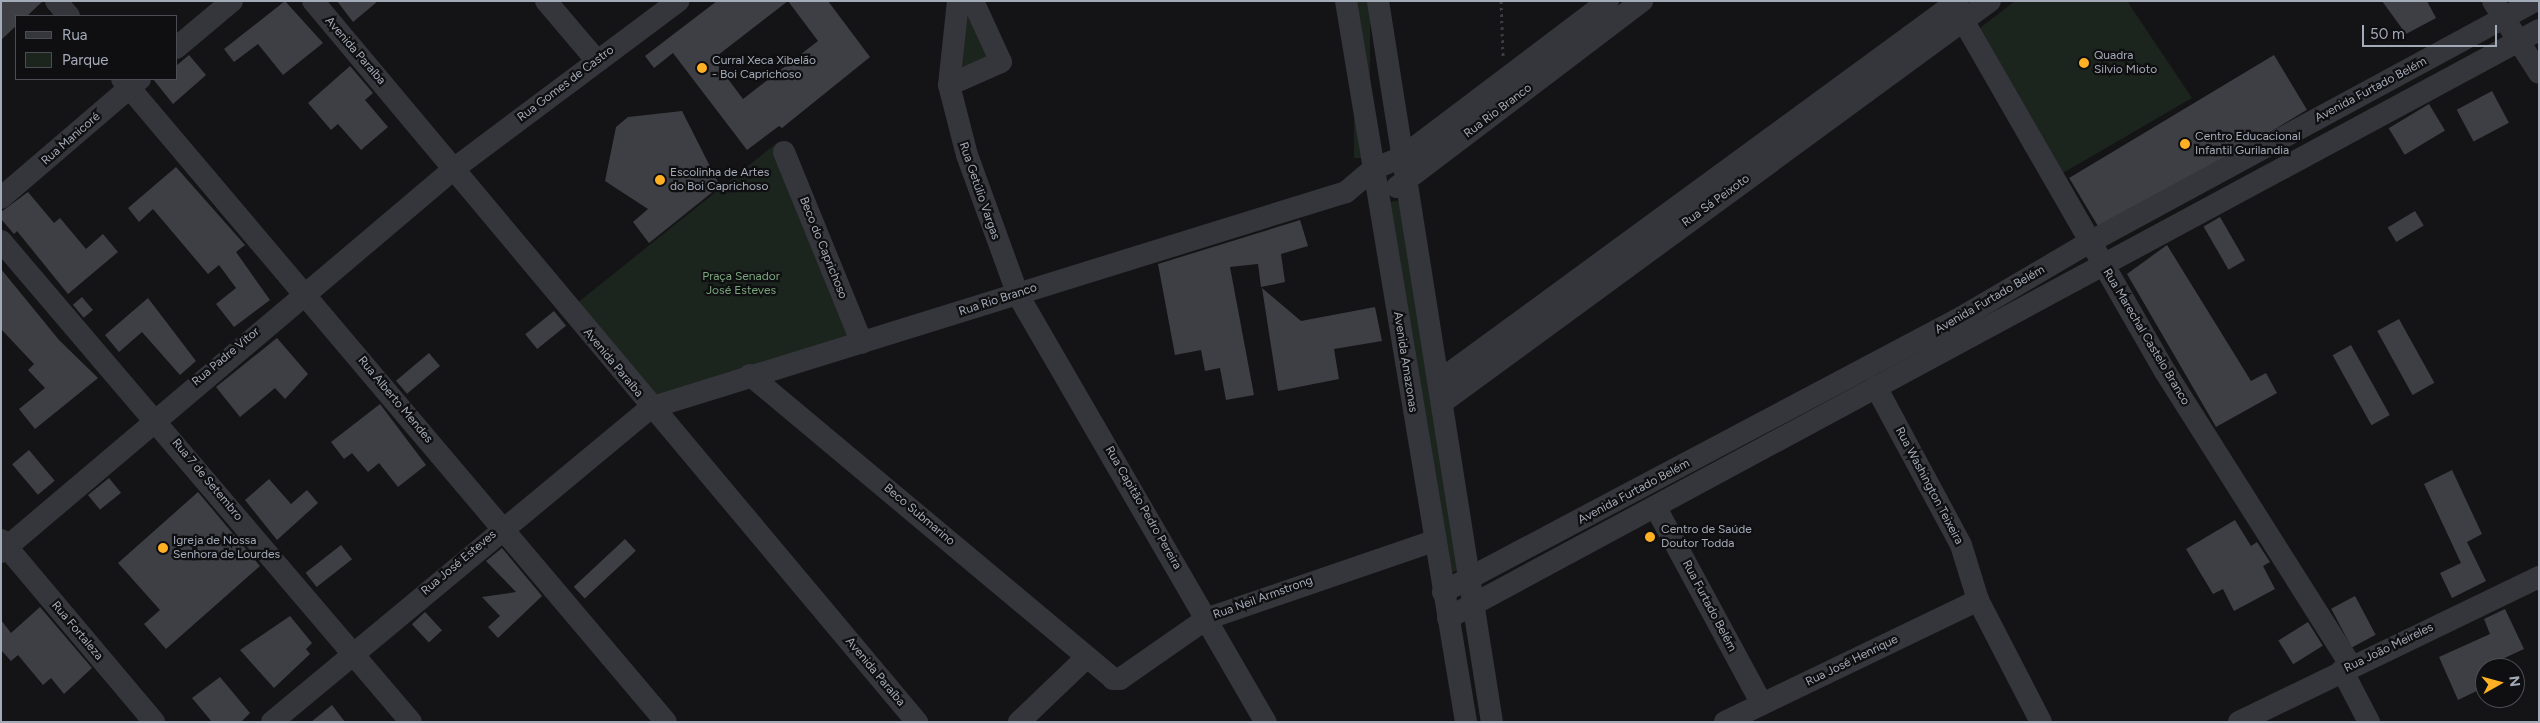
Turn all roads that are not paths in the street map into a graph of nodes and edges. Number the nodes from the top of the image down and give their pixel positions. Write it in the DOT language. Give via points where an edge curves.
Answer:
graph roads {
  1 [pos="56,1"];
  2 [pos="232,1"];
  3 [pos="313,1"];
  4 [pos="546,1"];
  5 [pos="678,1"];
  6 [pos="958,1"];
  7 [pos="973,1"];
  8 [pos="1346,1"];
  9 [pos="1378,1"];
  10 [pos="1608,1"];
  11 [pos="1642,1"];
  12 [pos="1990,1"];
  13 [pos="2534,1"];
  14 [pos="1957,7"];
  15 [pos="2498,10"];
  16 [pos="68,15"];
  17 [pos="2539,30"];
  18 [pos="2518,41"];
  19 [pos="178,46"];
  20 [pos="596,60"];
  21 [pos="2539,72"];
  22 [pos="131,82"];
  23 [pos="949,84"];
  24 [pos="784,152"];
  25 [pos="1402,157"];
  26 [pos="455,168"];
  27 [pos="1373,169"];
  28 [pos="1407,181"];
  29 [pos="1346,192"];
  30 [pos="1378,197"];
  31 [pos="1,198"];
  32 [pos="1,241"];
  33 [pos="2090,242"];
  34 [pos="2103,264"];
  35 [pos="303,292"];
  36 [pos="1018,295"];
  37 [pos="862,343"];
  38 [pos="750,375"];
  39 [pos="1876,387"];
  40 [pos="1441,391"];
  41 [pos="1836,395"];
  42 [pos="650,408"];
  43 [pos="154,418"];
  44 [pos="1656,508"];
  45 [pos="502,527"];
  46 [pos="1434,541"];
  47 [pos="3,546"];
  48 [pos="2539,576"];
  49 [pos="1469,580"];
  50 [pos="1443,592"];
  51 [pos="1978,600"];
  52 [pos="1472,607"];
  53 [pos="1448,618"];
  54 [pos="1206,619"];
  55 [pos="353,653"];
  56 [pos="1087,657"];
  57 [pos="2347,668"];
  58 [pos="1762,704"];
  59 [pos="154,722"];
  60 [pos="272,722"];
  61 [pos="410,722"];
  62 [pos="666,722"];
  63 [pos="917,722"];
  64 [pos="1019,722"];
  65 [pos="1266,722"];
  66 [pos="1466,722"];
  67 [pos="1492,722"];
  68 [pos="1725,722"];
  69 [pos="2041,722"];
  70 [pos="2239,722"];
  71 [pos="2369,722"];
  1 -- 16 [label="street"];
  2 -- 19 [label="street"];
  3 -- 26 [label="street, Avenida Paraíba"];
  4 -- 20 [label="street"];
  5 -- 20 [label="street, Rua Gomes de Castro"];
  6 -- 23 [label="street, Rua Getúlio Vargas"];
  7 -- 23 [label="street" via="1001,62"];
  8 -- 27 [label="street, Avenida Amazonas"];
  9 -- 25 [label="street"];
  10 -- 25 [label="street, Rua Rio Branco"];
  11 -- 28 [label="street, Rua Rio Branco"];
  12 -- 14 [label="street, Rua Sá Peixoto"];
  13 -- 15 [label="street, Avenida Furtado Belém"];
  14 -- 33 [label="street, Rua Marechal Castelo Branco"];
  14 -- 40 [label="street, Rua Sá Peixoto"];
  15 -- 18 [label="street"];
  15 -- 33 [label="street, Avenida Furtado Belém"];
  17 -- 18 [label="street, Avenida Furtado Belém"];
  18 -- 21 [label="street"];
  18 -- 34 [label="street, Avenida Furtado Belém"];
  20 -- 26 [label="street, Rua Gomes de Castro"];
  22 -- 31 [label="street, Rua Manicoré"];
  22 -- 35 [label="street, Rua Alberto Mendes"];
  23 -- 36 [label="street, Rua Getúlio Vargas" via="967,155"];
  24 -- 37 [label="street, Beco do Caprichoso"];
  25 -- 27 [label="street, Rua Rio Branco"];
  25 -- 28 [label="street"];
  26 -- 35 [label="street, Rua Padre Vitor"];
  26 -- 42 [label="street, Avenida Paraíba"];
  27 -- 29 [label="street, Rua Rio Branco"];
  27 -- 30 [label="street, Avenida Amazonas"];
  28 -- 30 [label="street, Rua Rio Branco"];
  28 -- 40 [label="street"];
  29 -- 30 [label="street, Rua Rio Branco"];
  29 -- 36 [label="street, Rua Rio Branco"];
  30 -- 46 [label="street, Avenida Amazonas"];
  32 -- 43 [label="street, Rua 7 de Setembro"];
  33 -- 34 [label="street, Rua Marechal Castelo Branco"];
  33 -- 41 [label="street, Avenida Furtado Belém"];
  34 -- 39 [label="street, Avenida Furtado Belém"];
  34 -- 57 [label="street, Rua Marechal Castelo Branco"];
  35 -- 43 [label="street, Rua Padre Vitor"];
  35 -- 45 [label="street, Rua Alberto Mendes"];
  36 -- 37 [label="street, Rua Rio Branco"];
  36 -- 54 [label="street, Rua Capitão Pedro Pereira"];
  37 -- 38 [label="street, Rua Rio Branco"];
  38 -- 42 [label="street, Rua Rio Branco"];
  38 -- 56 [label="street, Beco Submarino"];
  39 -- 41 [label="street, Avenida Furtado Belém"];
  39 -- 51 [label="street, Rua Washington Teixeira" via="1962,545"];
  40 -- 49 [label="street"];
  41 -- 44 [label="street, Avenida Furtado Belém"];
  41 -- 49 [label="street, Avenida Furtado Belém"];
  42 -- 45 [label="street, Rua José Esteves"];
  42 -- 63 [label="street, Avenida Paraíba"];
  43 -- 47 [label="street, Rua Padre Vitor"];
  43 -- 55 [label="street, Rua 7 de Setembro"];
  44 -- 52 [label="street, Avenida Furtado Belém"];
  44 -- 58 [label="street, Rua Furtado Belém"];
  45 -- 55 [label="street, Rua José Esteves"];
  45 -- 62 [label="street, Rua Alberto Mendes"];
  46 -- 50 [label="street, Avenida Amazonas"];
  46 -- 54 [label="street, Rua Neil Armstrong"];
  47 -- 59 [label="street, Rua Fortaleza"];
  48 -- 57 [label="street, Rua João Meireles"];
  49 -- 50 [label="street, Avenida Furtado Belém"];
  49 -- 52 [label="street"];
  50 -- 53 [label="street, Avenida Amazonas"];
  51 -- 58 [label="street, Rua José Henrique"];
  51 -- 69 [label="street, Rua Washington Teixeira"];
  52 -- 53 [label="street, Avenida Furtado Belém"];
  52 -- 67 [label="street"];
  53 -- 66 [label="street, Avenida Amazonas"];
  54 -- 56 [label="street, Rua Neil Armstrong" via="1120,679 1105,675"];
  54 -- 65 [label="street, Rua Capitão Pedro Pereira"];
  55 -- 60 [label="street, Rua José Esteves"];
  55 -- 61 [label="street, Rua 7 de Setembro"];
  56 -- 64 [label="street"];
  57 -- 70 [label="street, Rua João Meireles"];
  57 -- 71 [label="street, Rua Marechal Castelo Branco"];
  58 -- 68 [label="street, Rua José Henrique"];
}
